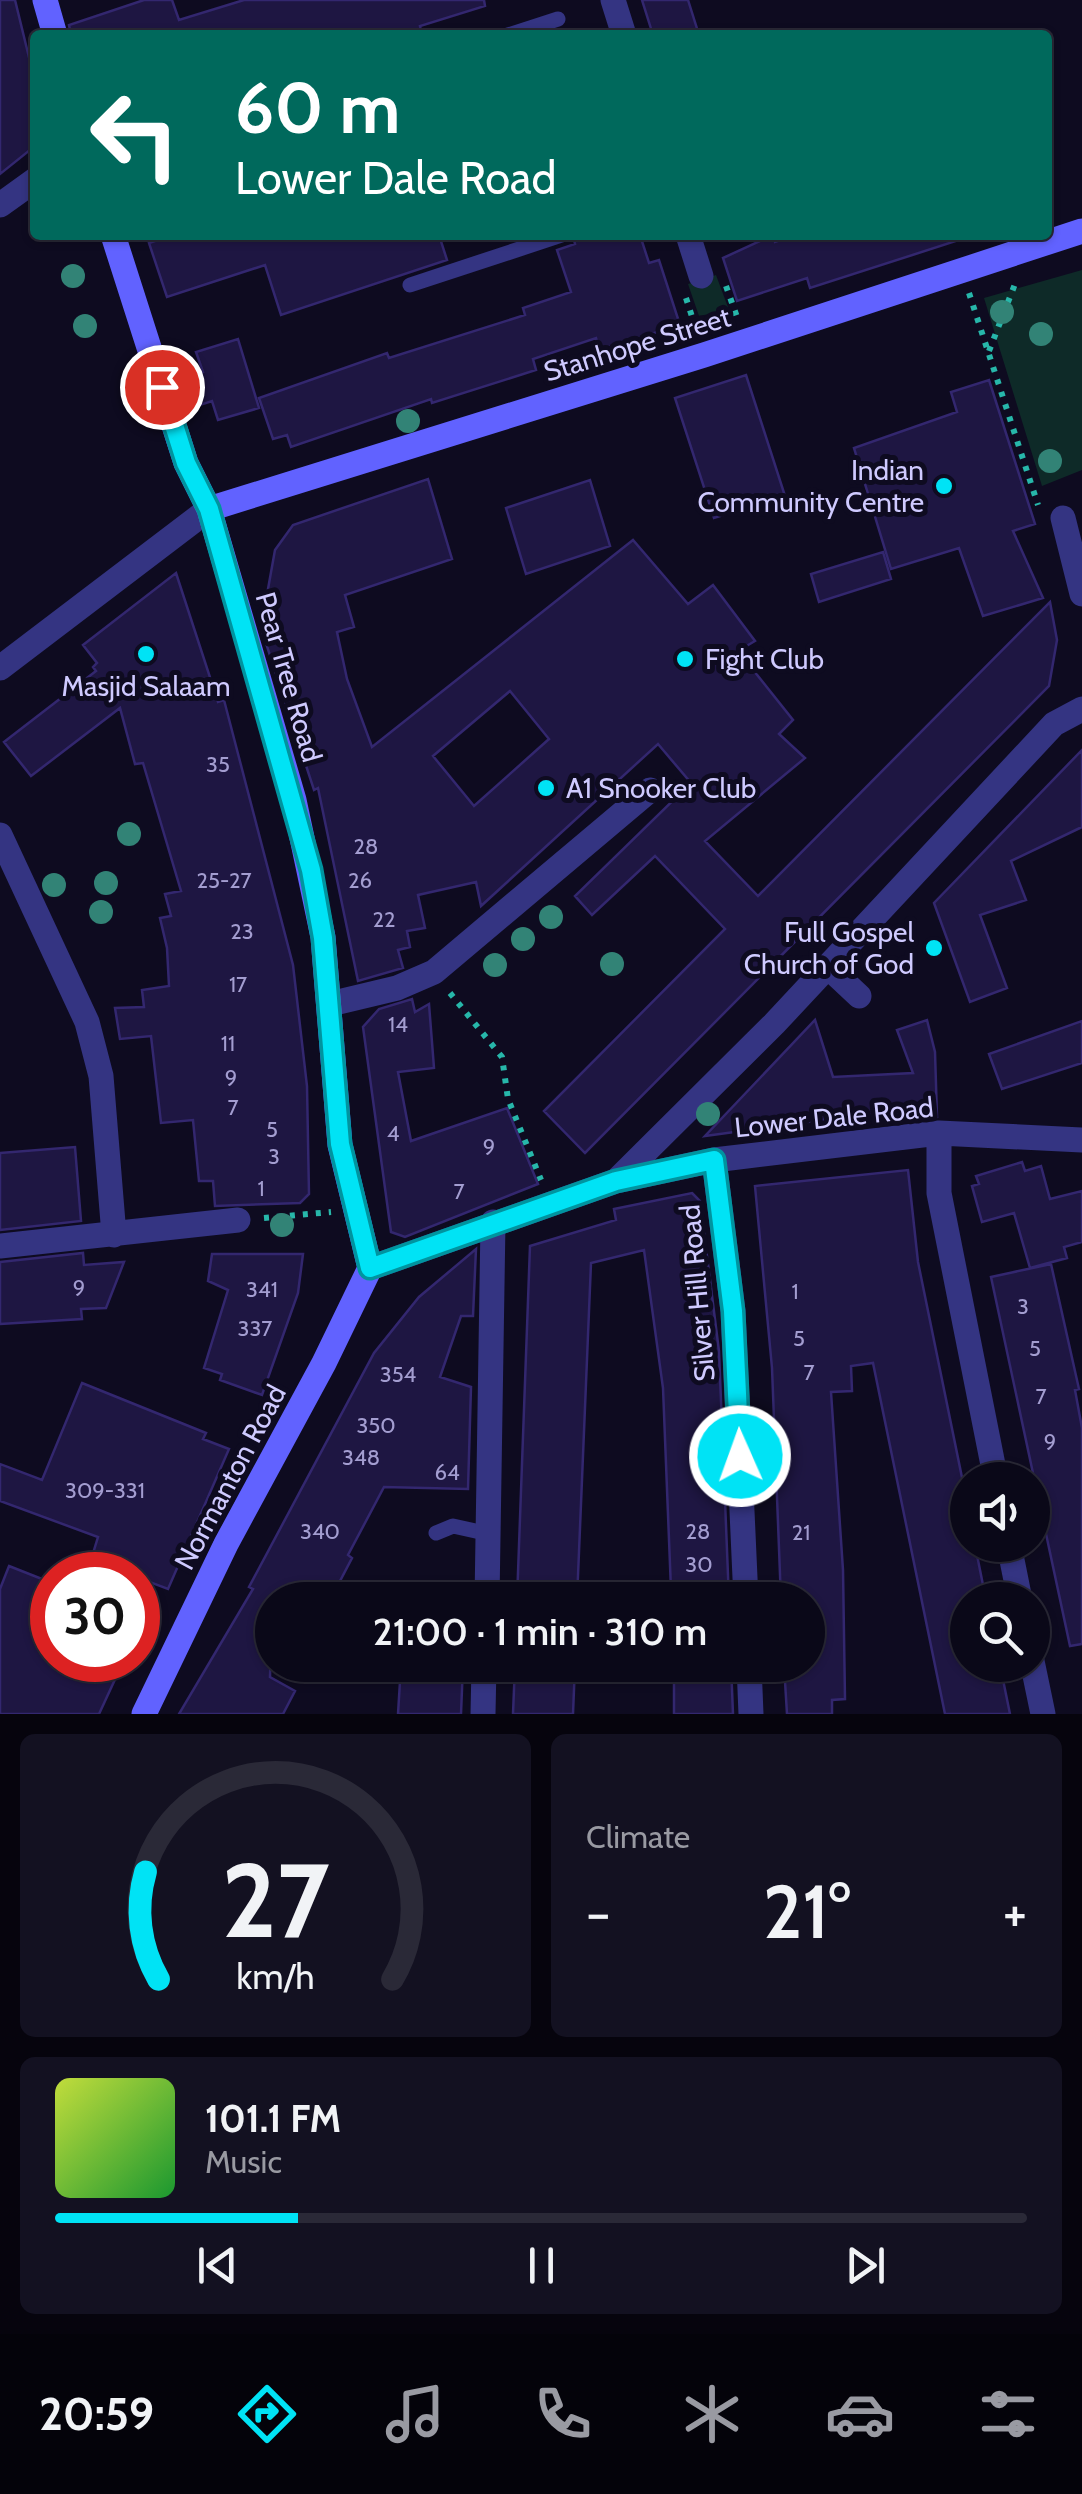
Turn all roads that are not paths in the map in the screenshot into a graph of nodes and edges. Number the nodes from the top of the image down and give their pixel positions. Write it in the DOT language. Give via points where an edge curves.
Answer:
graph roads {
  1 [pos="45,0"];
  2 [pos="613,0"];
  3 [pos="558,19"];
  4 [pos="54,30"];
  5 [pos="524,30"];
  6 [pos="622,30"];
  7 [pos="30,184"];
  8 [pos="0,205"];
  9 [pos="1082,231"];
  10 [pos="115,240"];
  11 [pos="547,240"];
  12 [pos="690,240"];
  13 [pos="701,276"];
  14 [pos="410,285"];
  15 [pos="209,509"];
  16 [pos="1063,518"];
  17 [pos="1082,594"];
  18 [pos="0,668"];
  19 [pos="1082,710"];
  20 [pos="650,790"];
  21 [pos="0,835"];
  22 [pos="827,966"];
  23 [pos="859,996"];
  24 [pos="330,1004"];
  25 [pos="940,1134"];
  26 [pos="1082,1140"];
  27 [pos="714,1160"];
  28 [pos="616,1181"];
  29 [pos="238,1220"];
  30 [pos="493,1222"];
  31 [pos="114,1235"];
  32 [pos="0,1246"];
  33 [pos="370,1268"];
  34 [pos="992,1462"];
  35 [pos="436,1534"];
  36 [pos="489,1534"];
  37 [pos="488,1582"];
  38 [pos="745,1582"];
  39 [pos="484,1682"];
  40 [pos="750,1682"];
  41 [pos="1036,1682"];
  42 [pos="144,1714"];
  43 [pos="483,1714"];
  44 [pos="751,1714"];
  45 [pos="1043,1714"];
  1 -- 4 [label="street"];
  2 -- 6 [label="street"];
  3 -- 5 [label="lane"];
  7 -- 8 [label="street"];
  9 -- 15 [label="street, Stanhope Street"];
  10 -- 15 [label="street, Pear Tree Road" via="186,463"];
  11 -- 14 [label="lane"];
  12 -- 13 [label="street"];
  15 -- 18 [label="street"];
  15 -- 24 [label="street, Pear Tree Road" via="294,800"];
  16 -- 17 [label="street"];
  19 -- 22 [label="street" via="1054,724"];
  20 -- 24 [label="street" via="434,972"];
  21 -- 31 [label="street" via="87,1022 102,1076"];
  22 -- 23 [label="street"];
  22 -- 28 [label="street"];
  24 -- 33 [label="street, Pear Tree Road" via="340,1144"];
  25 -- 26 [label="street, Lower Dale Road"];
  25 -- 27 [label="street, Lower Dale Road"];
  25 -- 34 [label="street" via="939,1192"];
  27 -- 28 [label="street, Lower Dale Road"];
  27 -- 38 [label="street, Silver Hill Road" via="733,1311"];
  28 -- 30 [label="street, Lower Dale Road"];
  29 -- 31 [label="street"];
  30 -- 33 [label="street, Lower Dale Road"];
  30 -- 36 [label="street"];
  31 -- 32 [label="street"];
  33 -- 42 [label="street, Normanton Road"];
  35 -- 36 [label="lane" via="454,1526"];
  36 -- 37 [label="street"];
  39 -- 43 [label="street"];
  40 -- 44 [label="street"];
  41 -- 45 [label="street"];
}
